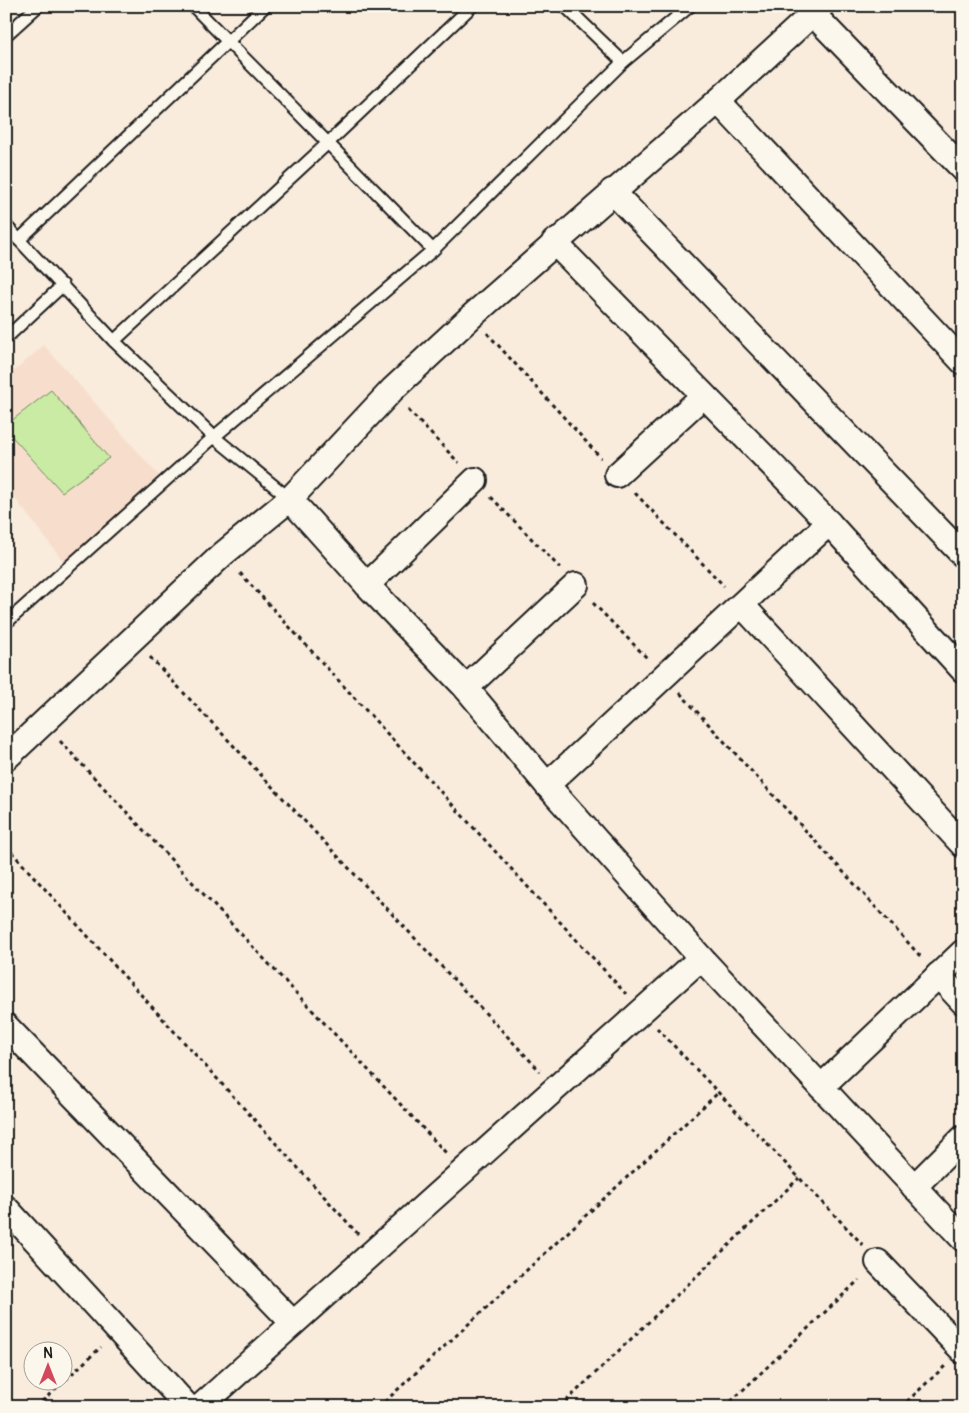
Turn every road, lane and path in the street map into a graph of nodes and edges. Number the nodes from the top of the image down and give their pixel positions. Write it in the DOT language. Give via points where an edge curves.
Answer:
graph roads {
  1 [pos="38,6"];
  2 [pos="194,6"];
  3 [pos="265,6"];
  4 [pos="472,6"];
  5 [pos="565,6"];
  6 [pos="690,6"];
  7 [pos="817,10"];
  8 [pos="6,35"];
  9 [pos="230,41"];
  10 [pos="623,62"];
  11 [pos="718,101"];
  12 [pos="329,142"];
  13 [pos="963,169"];
  14 [pos="612,191"];
  15 [pos="6,226"];
  16 [pos="19,240"];
  17 [pos="554,242"];
  18 [pos="433,250"];
  19 [pos="63,285"];
  20 [pos="6,338"];
  21 [pos="114,341"];
  22 [pos="963,362"];
  23 [pos="703,396"];
  24 [pos="214,436"];
  25 [pos="617,475"];
  26 [pos="475,480"];
  27 [pos="290,499"];
  28 [pos="829,523"];
  29 [pos="961,549"];
  30 [pos="222,554"];
  31 [pos="367,585"];
  32 [pos="576,585"];
  33 [pos="742,605"];
  34 [pos="6,623"];
  35 [pos="132,639"];
  36 [pos="963,670"];
  37 [pos="466,688"];
  38 [pos="43,723"];
  39 [pos="6,758"];
  40 [pos="546,785"];
  41 [pos="963,845"];
  42 [pos="6,846"];
  43 [pos="963,952"];
  44 [pos="701,958"];
  45 [pos="938,975"];
  46 [pos="963,1002"];
  47 [pos="641,1011"];
  48 [pos="6,1026"];
  49 [pos="821,1087"];
  50 [pos="556,1088"];
  51 [pos="718,1093"];
  52 [pos="963,1138"];
  53 [pos="463,1171"];
  54 [pos="799,1178"];
  55 [pos="914,1187"];
  56 [pos="6,1208"];
  57 [pos="963,1239"];
  58 [pos="374,1251"];
  59 [pos="878,1262"];
  60 [pos="293,1323"];
  61 [pos="118,1331"];
  62 [pos="962,1350"];
  63 [pos="36,1407"];
  64 [pos="188,1407"];
  65 [pos="200,1407"];
  66 [pos="380,1407"];
  67 [pos="560,1407"];
  68 [pos="724,1407"];
  69 [pos="901,1407"];
  1 -- 8 [label="lane"];
  2 -- 9 [label="lane"];
  3 -- 9 [label="lane"];
  4 -- 12 [label="lane"];
  5 -- 10 [label="lane"];
  6 -- 10 [label="lane"];
  7 -- 11 [label="street"];
  7 -- 13 [label="street"];
  9 -- 12 [label="lane"];
  9 -- 16 [label="lane"];
  10 -- 18 [label="lane"];
  11 -- 14 [label="street"];
  11 -- 22 [label="street"];
  12 -- 18 [label="lane"];
  12 -- 21 [label="lane"];
  14 -- 17 [label="street"];
  14 -- 29 [label="street"];
  15 -- 16 [label="lane"];
  16 -- 19 [label="lane"];
  17 -- 23 [label="street"];
  17 -- 27 [label="street" via="393,389"];
  18 -- 24 [label="lane"];
  19 -- 20 [label="lane"];
  19 -- 21 [label="lane"];
  21 -- 24 [label="lane"];
  23 -- 25 [label="street"];
  23 -- 28 [label="street"];
  24 -- 27 [label="lane"];
  24 -- 34 [label="lane"];
  26 -- 31 [label="street"];
  27 -- 30 [label="street"];
  27 -- 31 [label="street"];
  28 -- 33 [label="street"];
  28 -- 36 [label="street"];
  30 -- 35 [label="street"];
  30 -- 47 [label="path"];
  31 -- 37 [label="street"];
  32 -- 37 [label="street"];
  33 -- 40 [label="street"];
  33 -- 41 [label="street"];
  35 -- 38 [label="street"];
  35 -- 50 [label="path"];
  37 -- 40 [label="street"];
  38 -- 39 [label="street"];
  38 -- 53 [label="path"];
  40 -- 44 [label="street"];
  42 -- 58 [label="path"];
  43 -- 45 [label="street"];
  44 -- 47 [label="street"];
  44 -- 49 [label="street"];
  45 -- 46 [label="street"];
  45 -- 49 [label="street"];
  47 -- 50 [label="street"];
  47 -- 51 [label="path"];
  48 -- 60 [label="street"];
  49 -- 55 [label="street"];
  50 -- 53 [label="street"];
  51 -- 54 [label="path"];
  51 -- 66 [label="path"];
  52 -- 55 [label="street"];
  53 -- 58 [label="street"];
  54 -- 59 [label="path"];
  54 -- 67 [label="path"];
  55 -- 57 [label="street"];
  56 -- 61 [label="street"];
  58 -- 60 [label="street"];
  59 -- 62 [label="street"];
  59 -- 68 [label="path"];
  60 -- 65 [label="street"];
  61 -- 63 [label="path"];
  61 -- 64 [label="street"];
  62 -- 69 [label="path"];
}
